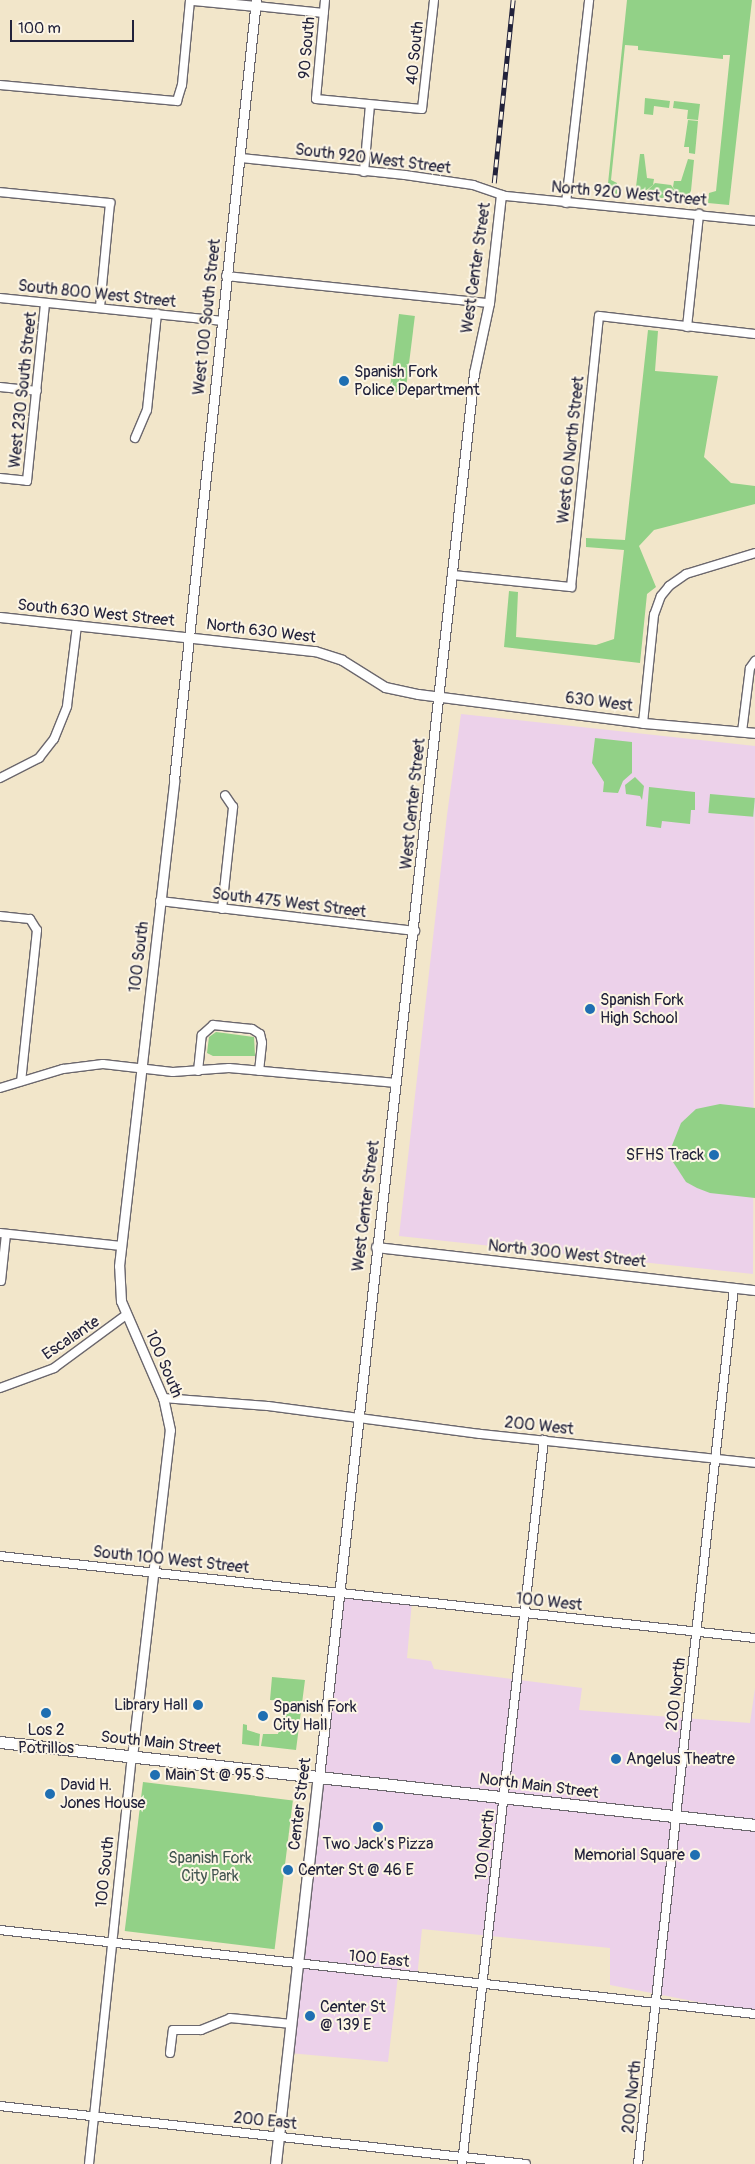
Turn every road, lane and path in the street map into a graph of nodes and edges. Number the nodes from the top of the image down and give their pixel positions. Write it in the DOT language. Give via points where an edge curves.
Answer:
graph roads {
  1 [pos="191,0"];
  2 [pos="326,0"];
  3 [pos="434,0"];
  4 [pos="589,0"];
  5 [pos="256,3"];
  6 [pos="324,13"];
  7 [pos="0,85"];
  8 [pos="370,104"];
  9 [pos="242,158"];
  10 [pos="364,172"];
  11 [pos="0,192"];
  12 [pos="501,195"];
  13 [pos="566,203"];
  14 [pos="699,214"];
  15 [pos="755,221"];
  16 [pos="226,276"];
  17 [pos="0,298"];
  18 [pos="45,302"];
  19 [pos="489,303"];
  20 [pos="100,307"];
  21 [pos="157,314"];
  22 [pos="221,321"];
  23 [pos="687,327"];
  24 [pos="755,334"];
  25 [pos="0,387"];
  26 [pos="37,391"];
  27 [pos="135,438"];
  28 [pos="0,478"];
  29 [pos="755,553"];
  30 [pos="452,575"];
  31 [pos="0,618"];
  32 [pos="77,626"];
  33 [pos="189,638"];
  34 [pos="752,664"];
  35 [pos="440,698"];
  36 [pos="643,723"];
  37 [pos="742,732"];
  38 [pos="755,733"];
  39 [pos="0,778"];
  40 [pos="225,795"];
  41 [pos="160,901"];
  42 [pos="222,909"];
  43 [pos="0,916"];
  44 [pos="415,931"];
  45 [pos="141,1068"];
  46 [pos="198,1071"];
  47 [pos="259,1071"];
  48 [pos="21,1081"];
  49 [pos="396,1083"];
  50 [pos="0,1088"];
  51 [pos="3,1233"];
  52 [pos="120,1246"];
  53 [pos="376,1248"];
  54 [pos="1,1281"];
  55 [pos="734,1288"];
  56 [pos="755,1290"];
  57 [pos="126,1316"];
  58 [pos="0,1388"];
  59 [pos="163,1398"];
  60 [pos="357,1417"];
  61 [pos="544,1440"];
  62 [pos="717,1459"];
  63 [pos="755,1463"];
  64 [pos="0,1556"];
  65 [pos="153,1572"];
  66 [pos="339,1592"];
  67 [pos="526,1613"];
  68 [pos="698,1631"];
  69 [pos="755,1638"];
  70 [pos="0,1742"];
  71 [pos="132,1757"];
  72 [pos="319,1777"];
  73 [pos="505,1797"];
  74 [pos="676,1817"];
  75 [pos="755,1826"];
  76 [pos="0,1930"];
  77 [pos="113,1943"];
  78 [pos="298,1963"];
  79 [pos="483,1984"];
  80 [pos="656,2004"];
  81 [pos="755,2014"];
  82 [pos="292,2024"];
  83 [pos="170,2053"];
  84 [pos="0,2106"];
  85 [pos="94,2116"];
  86 [pos="279,2136"];
  87 [pos="462,2160"];
  88 [pos="89,2164"];
  89 [pos="276,2164"];
  90 [pos="526,2164"];
  91 [pos="638,2164"];
  1 -- 5 [label="street"];
  1 -- 7 [label="street" via="182,85 177,101"];
  2 -- 6 [label="street, 90 South"];
  3 -- 8 [label="street, 40 South" via="422,109"];
  4 -- 13 [label="street"];
  5 -- 6 [label="street"];
  5 -- 9 [label="street, West 100 South Street"];
  6 -- 8 [label="street, 90 South" via="316,99"];
  8 -- 10 [label="street"];
  9 -- 10 [label="street, South 920 West Street"];
  9 -- 16 [label="street, West 100 South Street"];
  10 -- 12 [label="street, South 920 West Street" via="473,185"];
  11 -- 20 [label="street" via="110,203"];
  12 -- 13 [label="street, North 920 West Street"];
  12 -- 19 [label="street, West Center Street"];
  13 -- 14 [label="street, North 920 West Street"];
  14 -- 15 [label="street, North 920 West Street"];
  14 -- 23 [label="street"];
  16 -- 19 [label="street"];
  16 -- 22 [label="street, West 100 South Street"];
  17 -- 18 [label="street, South 800 West Street"];
  18 -- 20 [label="street, South 800 West Street"];
  18 -- 26 [label="street, West 230 South Street"];
  19 -- 30 [label="street, West Center Street" via="474,373"];
  20 -- 21 [label="street, South 800 West Street"];
  21 -- 22 [label="street, South 800 West Street"];
  21 -- 27 [label="street" via="147,410"];
  22 -- 33 [label="street, West 100 South Street"];
  23 -- 24 [label="street"];
  23 -- 30 [label="street, West 60 North Street" via="599,316 571,586"];
  25 -- 26 [label="street"];
  26 -- 28 [label="street, West 230 South Street" via="27,481"];
  29 -- 36 [label="street" via="686,574 665,590 654,615"];
  30 -- 35 [label="street, West Center Street"];
  31 -- 32 [label="street, South 630 West Street"];
  32 -- 33 [label="street, South 630 West Street"];
  32 -- 39 [label="street" via="67,706 54,739 39,758"];
  33 -- 35 [label="street, North 630 West" via="315,651 342,660 385,687"];
  33 -- 41 [label="street, 100 South"];
  34 -- 37 [label="street"];
  35 -- 36 [label="street, 630 West"];
  35 -- 44 [label="street, West Center Street"];
  36 -- 37 [label="street, 630 West"];
  37 -- 38 [label="street, 630 West"];
  40 -- 42 [label="street" via="233,807"];
  41 -- 42 [label="street, South 475 West Street"];
  41 -- 45 [label="street, 100 South"];
  42 -- 44 [label="street, South 475 West Street"];
  43 -- 48 [label="street" via="24,918 35,924 37,930"];
  44 -- 49 [label="street, West Center Street"];
  45 -- 46 [label="street"];
  45 -- 48 [label="street" via="83,1066"];
  45 -- 52 [label="street, 100 South"];
  46 -- 47 [label="street" via="229,1068"];
  46 -- 47 [label="street" via="202,1036 213,1025 252,1029 260,1034"];
  47 -- 49 [label="street"];
  48 -- 50 [label="street"];
  49 -- 53 [label="street, West Center Street"];
  51 -- 52 [label="street"];
  51 -- 54 [label="street"];
  52 -- 57 [label="street, 100 South" via="119,1287"];
  53 -- 55 [label="street, North 300 West Street"];
  53 -- 60 [label="street, West Center Street"];
  55 -- 56 [label="street, North 300 West Street"];
  55 -- 62 [label="street, 200 North"];
  57 -- 58 [label="street, Escalante" via="54,1368"];
  57 -- 59 [label="street, 100 South"];
  59 -- 60 [label="street, 200 West"];
  59 -- 65 [label="street, 100 South" via="168,1411 170,1439"];
  60 -- 61 [label="street, 200 West"];
  60 -- 66 [label="street, Center Street"];
  61 -- 62 [label="street, 200 West"];
  61 -- 67 [label="street, 100 North"];
  62 -- 63 [label="street, 200 West"];
  62 -- 68 [label="street, 200 North"];
  64 -- 65 [label="street, South 100 West Street"];
  65 -- 66 [label="street, South 100 West Street"];
  65 -- 71 [label="street, 100 South"];
  66 -- 67 [label="street, 100 West"];
  66 -- 72 [label="street, Center Street"];
  67 -- 68 [label="street, 100 West"];
  67 -- 73 [label="street, 100 North"];
  68 -- 69 [label="street, 100 West"];
  68 -- 74 [label="street, 200 North"];
  70 -- 71 [label="main road, South Main Street"];
  71 -- 72 [label="main road, South Main Street"];
  71 -- 77 [label="street, 100 South"];
  72 -- 73 [label="main road, North Main Street"];
  72 -- 78 [label="main road, Center Street"];
  73 -- 74 [label="main road, North Main Street"];
  73 -- 79 [label="street, 100 North"];
  74 -- 75 [label="main road, North Main Street"];
  74 -- 80 [label="street, 200 North"];
  76 -- 77 [label="street, 100 East"];
  77 -- 78 [label="street, 100 East"];
  77 -- 85 [label="street, 100 South"];
  78 -- 79 [label="street, 100 East"];
  78 -- 82 [label="main road, Center Street"];
  79 -- 80 [label="street, 100 East"];
  79 -- 87 [label="street, 100 North"];
  80 -- 81 [label="street, 100 East"];
  80 -- 91 [label="street, 200 North"];
  82 -- 83 [label="street" via="230,2018 201,2030 173,2030"];
  82 -- 86 [label="main road, Center Street"];
  84 -- 85 [label="street, 200 East"];
  85 -- 86 [label="street, 200 East"];
  85 -- 88 [label="street, 100 South"];
  86 -- 87 [label="street, 200 East"];
  86 -- 89 [label="main road, Center Street"];
  87 -- 90 [label="street, 200 East"];
}
